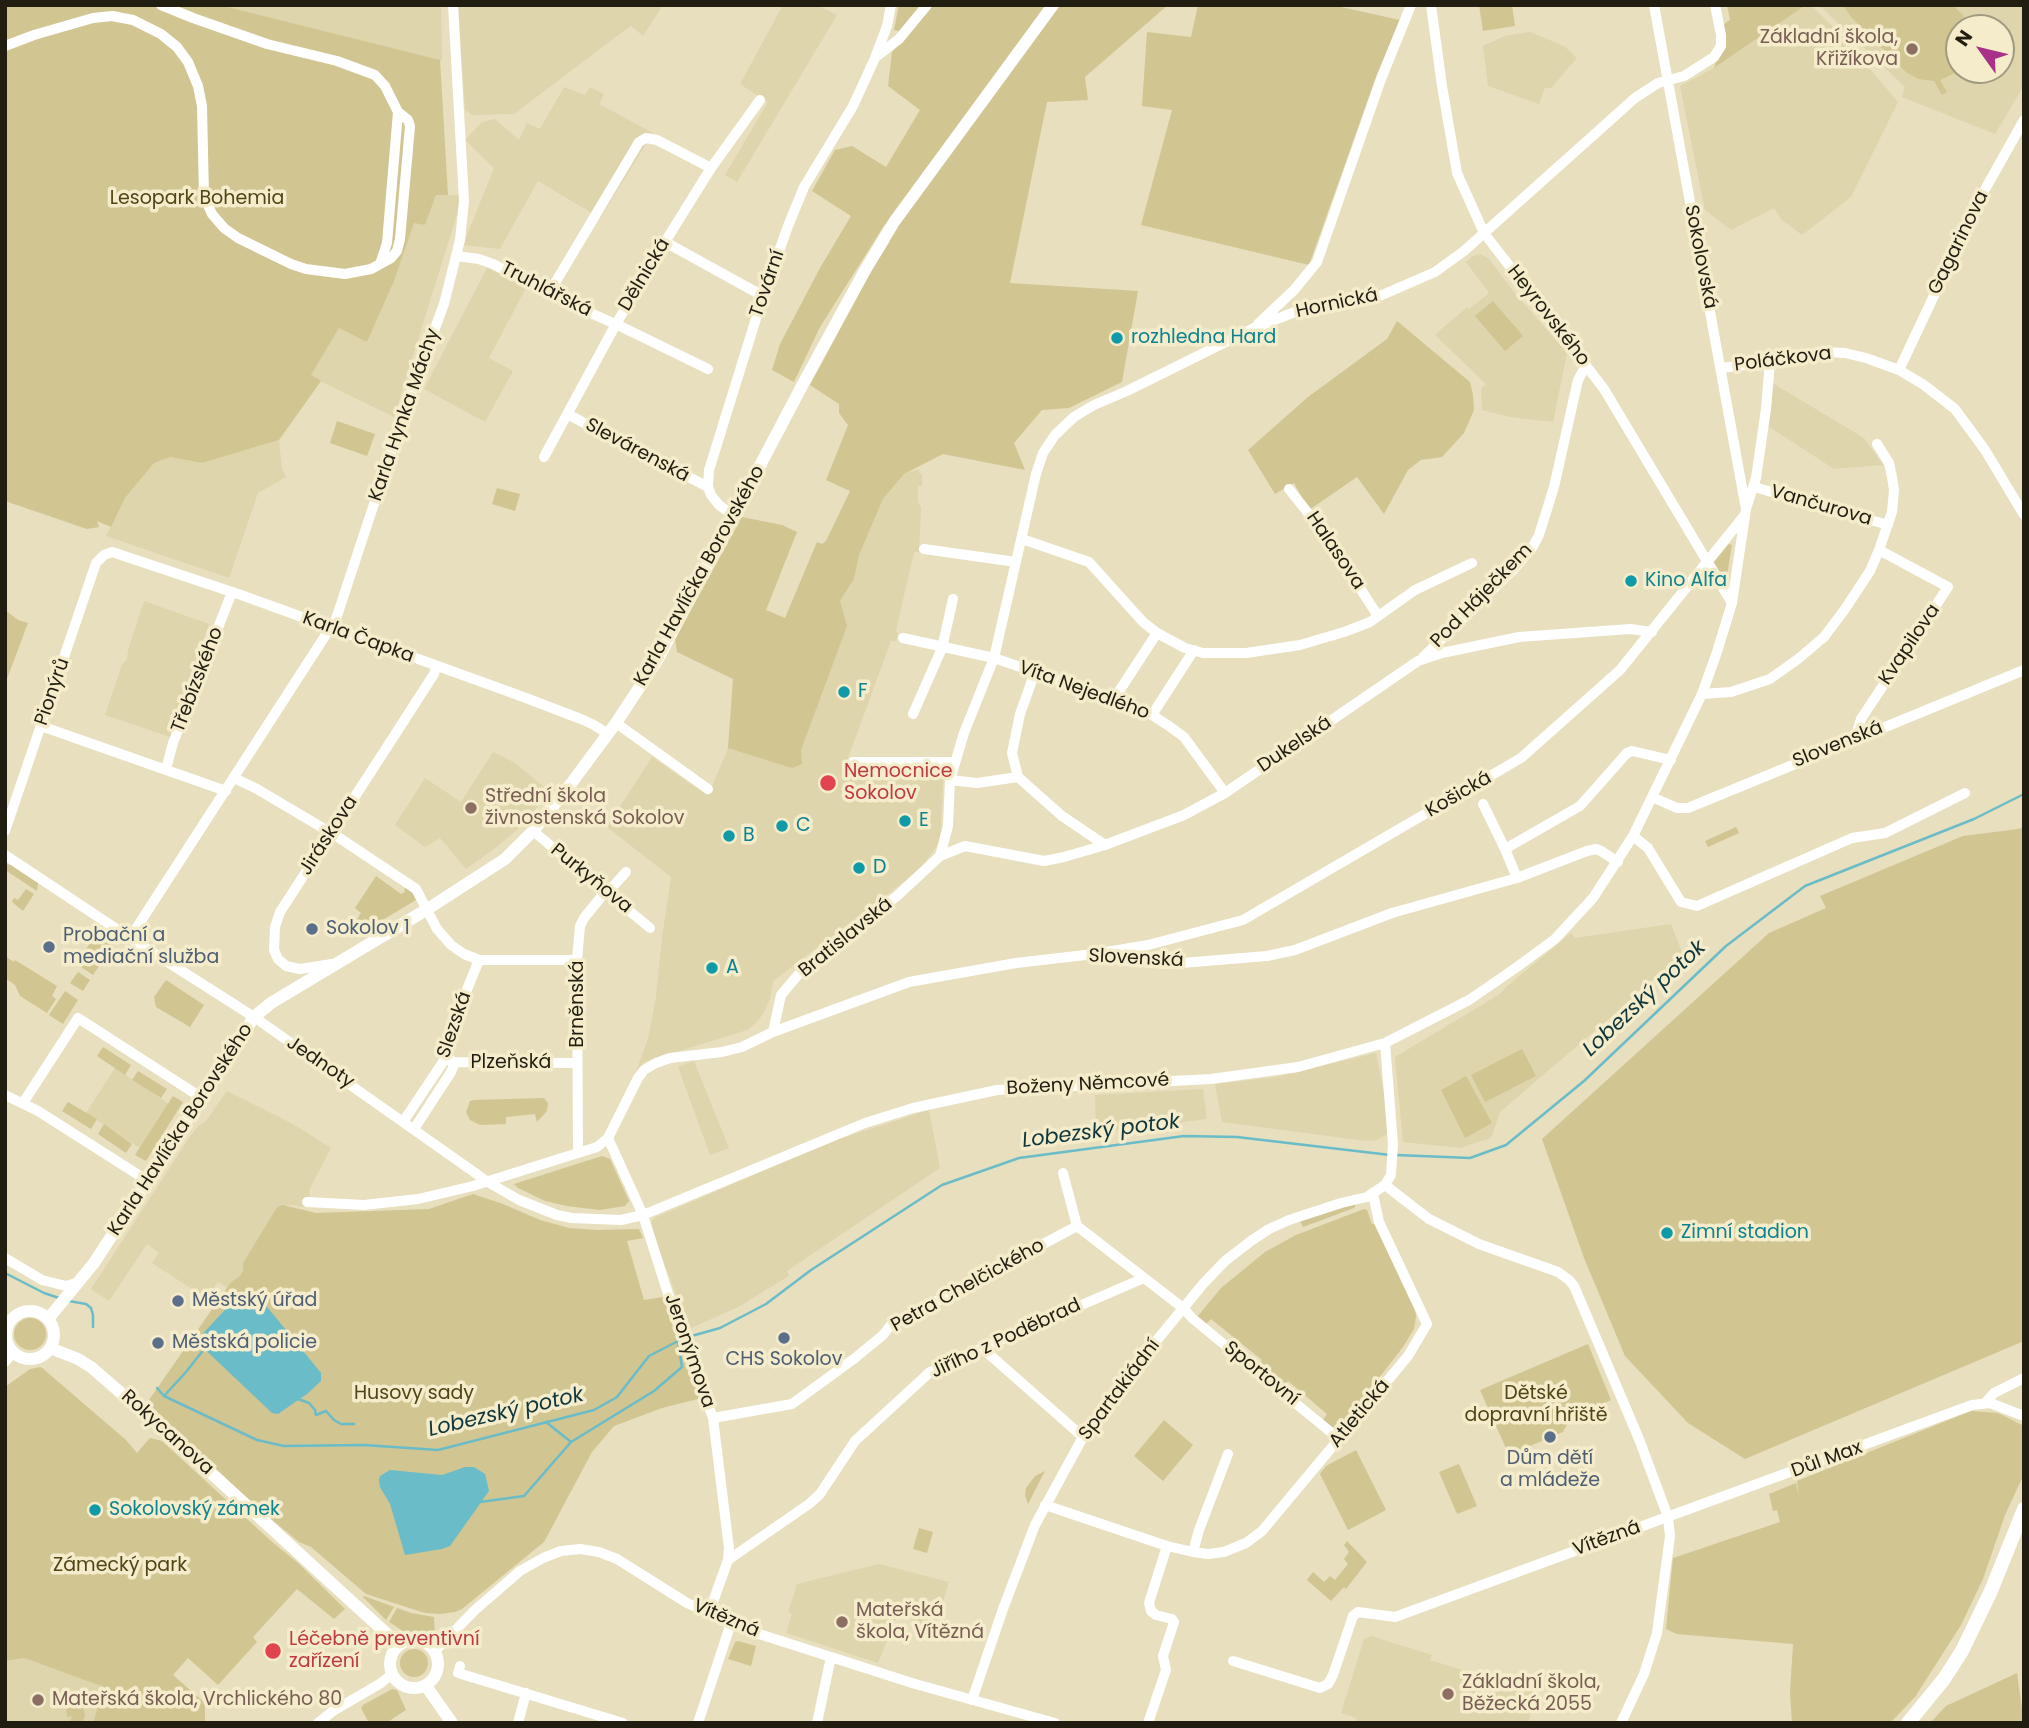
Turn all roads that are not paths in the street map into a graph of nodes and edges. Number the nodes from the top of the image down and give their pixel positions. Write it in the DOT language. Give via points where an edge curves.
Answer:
graph roads {
  1 [pos="161,5"];
  2 [pos="453,5"];
  3 [pos="891,5"];
  4 [pos="927,5"];
  5 [pos="1053,5"];
  6 [pos="1411,5"];
  7 [pos="1431,5"];
  8 [pos="1654,5"];
  9 [pos="1715,5"];
  10 [pos="5,46"];
  11 [pos="875,58"];
  12 [pos="1667,81"];
  13 [pos="760,100"];
  14 [pos="2024,120"];
  15 [pos="711,168"];
  16 [pos="1484,233"];
  17 [pos="665,242"];
  18 [pos="457,256"];
  19 [pos="549,293"];
  20 [pos="763,296"];
  21 [pos="615,324"];
  22 [pos="1254,328"];
  23 [pos="1770,362"];
  24 [pos="1586,366"];
  25 [pos="1721,368"];
  26 [pos="708,369"];
  27 [pos="1899,370"];
  28 [pos="567,414"];
  29 [pos="1877,444"];
  30 [pos="544,457"];
  31 [pos="708,487"];
  32 [pos="1754,487"];
  33 [pos="1289,489"];
  34 [pos="1745,512"];
  35 [pos="2024,514"];
  36 [pos="734,516"];
  37 [pos="1888,525"];
  38 [pos="1022,540"];
  39 [pos="924,548"];
  40 [pos="1879,550"];
  41 [pos="104,555"];
  42 [pos="1707,560"];
  43 [pos="1016,562"];
  44 [pos="1472,563"];
  45 [pos="232,592"];
  46 [pos="953,599"];
  47 [pos="1731,603"];
  48 [pos="1378,616"];
  49 [pos="332,627"];
  50 [pos="1652,632"];
  51 [pos="1157,633"];
  52 [pos="903,638"];
  53 [pos="942,648"];
  54 [pos="1195,650"];
  55 [pos="994,658"];
  56 [pos="1418,661"];
  57 [pos="436,667"];
  58 [pos="2024,670"];
  59 [pos="1035,672"];
  60 [pos="1702,694"];
  61 [pos="1114,699"];
  62 [pos="913,714"];
  63 [pos="1152,715"];
  64 [pos="616,723"];
  65 [pos="41,726"];
  66 [pos="608,734"];
  67 [pos="1859,736"];
  68 [pos="1671,760"];
  69 [pos="853,762"];
  70 [pos="955,762"];
  71 [pos="166,769"];
  72 [pos="1018,777"];
  73 [pos="234,778"];
  74 [pos="950,780"];
  75 [pos="708,789"];
  76 [pos="226,791"];
  77 [pos="1224,793"];
  78 [pos="1965,793"];
  79 [pos="1652,797"];
  80 [pos="1483,804"];
  81 [pos="5,831"];
  82 [pos="533,831"];
  83 [pos="331,833"];
  84 [pos="1633,836"];
  85 [pos="1105,845"];
  86 [pos="1505,849"];
  87 [pos="5,855"];
  88 [pos="940,856"];
  89 [pos="1618,862"];
  90 [pos="626,872"];
  91 [pos="1517,878"];
  92 [pos="608,892"];
  93 [pos="426,910"];
  94 [pos="650,928"];
  95 [pos="130,938"];
  96 [pos="1094,954"];
  97 [pos="479,960"];
  98 [pos="578,960"];
  99 [pos="335,964"];
  100 [pos="254,1017"];
  101 [pos="773,1032"];
  102 [pos="1385,1043"];
  103 [pos="450,1061"];
  104 [pos="577,1063"];
  105 [pos="5,1094"];
  106 [pos="202,1098"];
  107 [pos="23,1103"];
  108 [pos="402,1122"];
  109 [pos="414,1129"];
  110 [pos="608,1138"];
  111 [pos="578,1153"];
  112 [pos="1063,1173"];
  113 [pos="148,1181"];
  114 [pos="488,1182"];
  115 [pos="1385,1185"];
  116 [pos="1373,1194"];
  117 [pos="307,1202"];
  118 [pos="643,1215"];
  119 [pos="1077,1226"];
  120 [pos="5,1258"];
  121 [pos="1144,1278"];
  122 [pos="79,1282"];
  123 [pos="1183,1308"];
  124 [pos="10,1313"];
  125 [pos="48,1318"];
  126 [pos="50,1348"];
  127 [pos="982,1348"];
  128 [pos="9,1358"];
  129 [pos="2024,1378"];
  130 [pos="1985,1403"];
  131 [pos="2024,1416"];
  132 [pos="713,1418"];
  133 [pos="1083,1437"];
  134 [pos="1339,1439"];
  135 [pos="1228,1454"];
  136 [pos="1045,1505"];
  137 [pos="2024,1509"];
  138 [pos="1668,1517"];
  139 [pos="1167,1546"];
  140 [pos="1192,1552"];
  141 [pos="729,1560"];
  142 [pos="709,1613"];
  143 [pos="731,1623"];
  144 [pos="399,1645"];
  145 [pos="435,1651"];
  146 [pos="831,1657"];
  147 [pos="1234,1661"];
  148 [pos="460,1666"];
  149 [pos="392,1674"];
  150 [pos="426,1686"];
  151 [pos="526,1693"];
  152 [pos="972,1700"];
  153 [pos="318,1723"];
  154 [pos="452,1723"];
  155 [pos="518,1723"];
  156 [pos="623,1723"];
  157 [pos="698,1723"];
  158 [pos="817,1723"];
  159 [pos="1055,1723"];
  160 [pos="1149,1723"];
  161 [pos="1621,1723"];
  162 [pos="1908,1723"];
  1 -- 10 [label="street" via="267,44 375,75 408,120 410,133 400,239 394,255 371,269 345,274 306,269 224,228 204,196 198,86 188,62 161,34 112,16"];
  2 -- 18 [label="street, Karla Hynka Máchy" via="464,200"];
  3 -- 11 [label="street, Tovární"];
  4 -- 11 [label="street, Tovární" via="899,39"];
  5 -- 36 [label="street, Karla Havlíčka Borovského" via="894,222"];
  6 -- 22 [label="street" via="1317,262"];
  7 -- 16 [label="street, Heyrovského" via="1457,173"];
  8 -- 12 [label="street, Sokolovská"];
  9 -- 12 [label="street, Hornická" via="1721,46 1704,64"];
  11 -- 20 [label="street, Tovární" via="853,106 804,187"];
  12 -- 16 [label="street, Hornická" via="1635,98"];
  12 -- 25 [label="street, Sokolovská"];
  13 -- 15 [label="street, Dělnická"];
  14 -- 27 [label="street, Gagarinova" via="1973,212"];
  15 -- 17 [label="street, Dělnická"];
  15 -- 19 [label="street" via="657,140 639,142"];
  16 -- 22 [label="street, Hornická" via="1456,258 1400,289 1300,310"];
  16 -- 24 [label="street, Heyrovského"];
  17 -- 20 [label="street"];
  17 -- 21 [label="street, Dělnická"];
  18 -- 19 [label="street, Truhlářská" via="493,264"];
  18 -- 49 [label="street, Karla Hynka Máchy"];
  19 -- 21 [label="street, Truhlářská"];
  20 -- 31 [label="street, Tovární" via="709,470"];
  21 -- 26 [label="street, Truhlářská"];
  21 -- 28 [label="street, Dělnická"];
  22 -- 38 [label="street, Hornická" via="1074,417 1043,453"];
  23 -- 25 [label="street, Poláčkova"];
  23 -- 27 [label="street, Poláčkova" via="1823,352 1866,358"];
  23 -- 32 [label="street, Sokolovská"];
  24 -- 42 [label="street, Heyrovského"];
  24 -- 56 [label="street, Pod Háječkem" via="1578,380 1554,487 1532,548"];
  25 -- 34 [label="street, Sokolovská"];
  27 -- 35 [label="street, Poláčkova" via="1955,409"];
  28 -- 30 [label="street, Dělnická"];
  28 -- 31 [label="street, Slevárenská"];
  29 -- 37 [label="street" via="1889,463 1894,490"];
  31 -- 36 [label="street" via="719,506"];
  32 -- 34 [label="street, Sokolovská"];
  32 -- 37 [label="street, Vančurova"];
  33 -- 48 [label="street, Halasova" via="1327,537"];
  34 -- 42 [label="street, Košická"];
  34 -- 47 [label="street, Sokolovská"];
  36 -- 64 [label="street, Karla Havlíčka Borovského" via="658,659"];
  37 -- 40 [label="street"];
  38 -- 43 [label="street, Hornická"];
  38 -- 51 [label="street" via="1089,562"];
  39 -- 43 [label="street"];
  40 -- 60 [label="street" via="1845,610 1824,637 1798,659 1770,679 1731,692"];
  40 -- 67 [label="street, Kvapilova" via="1948,587 1861,719"];
  41 -- 45 [label="street, Karla Čapka" via="120,553"];
  41 -- 65 [label="street, Pionýrů" via="96,563"];
  42 -- 47 [label="street, Heyrovského"];
  42 -- 50 [label="street, Košická"];
  43 -- 55 [label="street, Hornická"];
  44 -- 48 [label="street" via="1415,590"];
  45 -- 49 [label="street, Karla Čapka"];
  45 -- 71 [label="street, Třebízského"];
  46 -- 53 [label="street"];
  47 -- 60 [label="street, Sokolovská"];
  48 -- 54 [label="street" via="1300,645 1246,653"];
  49 -- 57 [label="street, Karla Čapka"];
  49 -- 73 [label="street, Karla Hynka Máchy"];
  50 -- 56 [label="street, Dukelská" via="1630,629 1519,637"];
  50 -- 96 [label="street, Košická" via="1620,670 1521,758 1266,907 1243,920"];
  51 -- 54 [label="street"];
  51 -- 61 [label="street"];
  52 -- 53 [label="street"];
  53 -- 55 [label="street"];
  53 -- 62 [label="street"];
  54 -- 63 [label="street"];
  55 -- 59 [label="street, Víta Nejedlého"];
  55 -- 70 [label="street, Hornická"];
  56 -- 77 [label="street, Dukelská"];
  57 -- 66 [label="street, Karla Čapka" via="581,719"];
  57 -- 83 [label="street, Jiráskova"];
  58 -- 67 [label="street, Slovenská"];
  59 -- 61 [label="street, Víta Nejedlého"];
  59 -- 72 [label="street" via="1012,753"];
  60 -- 68 [label="street, Sokolovská"];
  61 -- 63 [label="street, Víta Nejedlého"];
  63 -- 77 [label="street, Víta Nejedlého" via="1184,737"];
  64 -- 66 [label="street, Karla Havlíčka Borovského"];
  64 -- 75 [label="street"];
  65 -- 71 [label="street"];
  65 -- 81 [label="street, Pionýrů"];
  66 -- 82 [label="street, Karla Havlíčka Borovského"];
  67 -- 79 [label="street, Slovenská" via="1688,808"];
  68 -- 79 [label="street, Sokolovská"];
  68 -- 86 [label="street" via="1628,753 1580,806"];
  69 -- 70 [label="street"];
  70 -- 74 [label="street, Hornická"];
  71 -- 76 [label="street"];
  72 -- 74 [label="street" via="977,783"];
  72 -- 85 [label="street" via="1062,816"];
  73 -- 76 [label="street, Karla Hynka Máchy"];
  73 -- 83 [label="street"];
  74 -- 88 [label="street, Hornická" via="948,825"];
  76 -- 95 [label="street, Karla Hynka Máchy"];
  77 -- 85 [label="street, Dukelská" via="1184,815"];
  78 -- 84 [label="street" via="1885,833 1852,838 1697,906 1681,902 1648,848"];
  79 -- 84 [label="street, Sokolovská"];
  80 -- 86 [label="street"];
  82 -- 92 [label="street, Purkyňova"];
  82 -- 93 [label="street, Karla Havlíčka Borovského" via="505,859"];
  83 -- 93 [label="street" via="416,890"];
  83 -- 99 [label="street, Jiráskova" via="280,912 274,950 286,966 300,969"];
  84 -- 89 [label="street, Boženy Němcové"];
  85 -- 88 [label="street, Dukelská" via="1044,861 965,846"];
  86 -- 91 [label="street"];
  87 -- 95 [label="street, Jednoty"];
  88 -- 101 [label="street, Bratislavská" via="797,976 781,995"];
  89 -- 91 [label="street, Slovenská" via="1591,850"];
  89 -- 102 [label="street, Boženy Němcové" via="1555,939 1469,1000"];
  90 -- 92 [label="street, Brněnská"];
  91 -- 96 [label="street, Slovenská" via="1267,956 1170,964"];
  92 -- 94 [label="street, Purkyňova"];
  92 -- 98 [label="street, Brněnská" via="580,926"];
  93 -- 97 [label="street" via="452,945"];
  93 -- 99 [label="street, Karla Havlíčka Borovského"];
  95 -- 100 [label="street, Jednoty"];
  96 -- 101 [label="street, Slovenská" via="909,982"];
  97 -- 98 [label="street"];
  97 -- 103 [label="street, Slezská" via="442,1051"];
  98 -- 104 [label="street, Brněnská"];
  99 -- 100 [label="street, Karla Havlíčka Borovského"];
  100 -- 106 [label="street, Karla Havlíčka Borovského"];
  100 -- 108 [label="street, Jednoty"];
  101 -- 110 [label="street, Slovenská" via="742,1047 670,1058 645,1070"];
  102 -- 115 [label="street" via="1393,1144 1391,1175"];
  102 -- 118 [label="street, Boženy Němcové" via="1298,1067 1210,1079 997,1090 913,1108 865,1123"];
  103 -- 104 [label="street, Plzeňská"];
  103 -- 108 [label="street, Slezská"];
  103 -- 109 [label="street, Slezská" via="451,1072"];
  104 -- 111 [label="street, Brněnská"];
  105 -- 107 [label="street"];
  106 -- 107 [label="street" via="78,1018"];
  106 -- 113 [label="street, Karla Havlíčka Borovského"];
  107 -- 113 [label="street"];
  108 -- 109 [label="street, Jednoty"];
  109 -- 114 [label="street, Jednoty"];
  110 -- 111 [label="street"];
  110 -- 118 [label="street, Jeronýmova"];
  111 -- 114 [label="street"];
  112 -- 119 [label="street"];
  113 -- 122 [label="street, Karla Havlíčka Borovského"];
  114 -- 117 [label="street" via="383,1204"];
  114 -- 118 [label="street, Boženy Němcové" via="558,1215 593,1220"];
  115 -- 116 [label="street, Spartakiádní"];
  115 -- 138 [label="street" via="1429,1219 1569,1280"];
  116 -- 123 [label="street, Spartakiádní" via="1269,1229 1225,1262"];
  116 -- 134 [label="street, Atletická" via="1379,1222 1427,1324 1408,1356"];
  118 -- 132 [label="street, Jeronýmova"];
  119 -- 121 [label="street, Sportovní"];
  119 -- 132 [label="street, Petra Chelčického" via="890,1326 792,1404"];
  120 -- 122 [label="street" via="42,1280 66,1286"];
  121 -- 123 [label="street, Sportovní"];
  121 -- 127 [label="street, Jiřího z Poděbrad"];
  122 -- 125 [label="street, Karla Havlíčka Borovského"];
  123 -- 133 [label="street, Spartakiádní"];
  123 -- 134 [label="street, Sportovní"];
  124 -- 125 [label="street" via="29,1310"];
  124 -- 128 [label="street" via="5,1332"];
  125 -- 126 [label="street" via="54,1333"];
  126 -- 128 [label="street" via="36,1359"];
  126 -- 144 [label="street, Rokycanova" via="91,1367"];
  127 -- 133 [label="street"];
  127 -- 141 [label="street, Jiřího z Poděbrad" via="925,1376 855,1441 820,1494"];
  129 -- 130 [label="street, Důl Max" via="1994,1393"];
  130 -- 131 [label="street"];
  130 -- 138 [label="street, Důl Max"];
  132 -- 141 [label="street, Jeronýmova"];
  133 -- 136 [label="street, Spartakiádní"];
  134 -- 140 [label="street, Atletická" via="1254,1537 1224,1552"];
  135 -- 140 [label="street"];
  136 -- 139 [label="street, Atletická"];
  136 -- 152 [label="street, Spartakiádní"];
  137 -- 162 [label="main road" via="1962,1651"];
  138 -- 147 [label="street, Vítězná" via="1395,1618 1358,1612 1334,1675 1320,1688"];
  138 -- 161 [label="street, Vítězná" via="1670,1536 1657,1633"];
  139 -- 140 [label="street, Atletická"];
  139 -- 160 [label="street" via="1149,1608 1174,1622 1163,1656 1167,1670"];
  141 -- 142 [label="street, Jeronýmova"];
  142 -- 143 [label="street, Vítězná"];
  142 -- 145 [label="street, Vítězná" via="617,1559 572,1549 520,1571"];
  143 -- 146 [label="street, Vítězná"];
  143 -- 157 [label="street"];
  144 -- 145 [label="street" via="420,1640"];
  144 -- 149 [label="street" via="390,1658"];
  145 -- 150 [label="street" via="438,1670"];
  146 -- 152 [label="street, Vítězná"];
  146 -- 158 [label="street"];
  148 -- 151 [label="street" via="458,1673"];
  149 -- 150 [label="street" via="408,1688"];
  149 -- 153 [label="street"];
  150 -- 154 [label="street"];
  151 -- 155 [label="street"];
  151 -- 156 [label="street"];
  152 -- 159 [label="street, Vítězná"];
}
